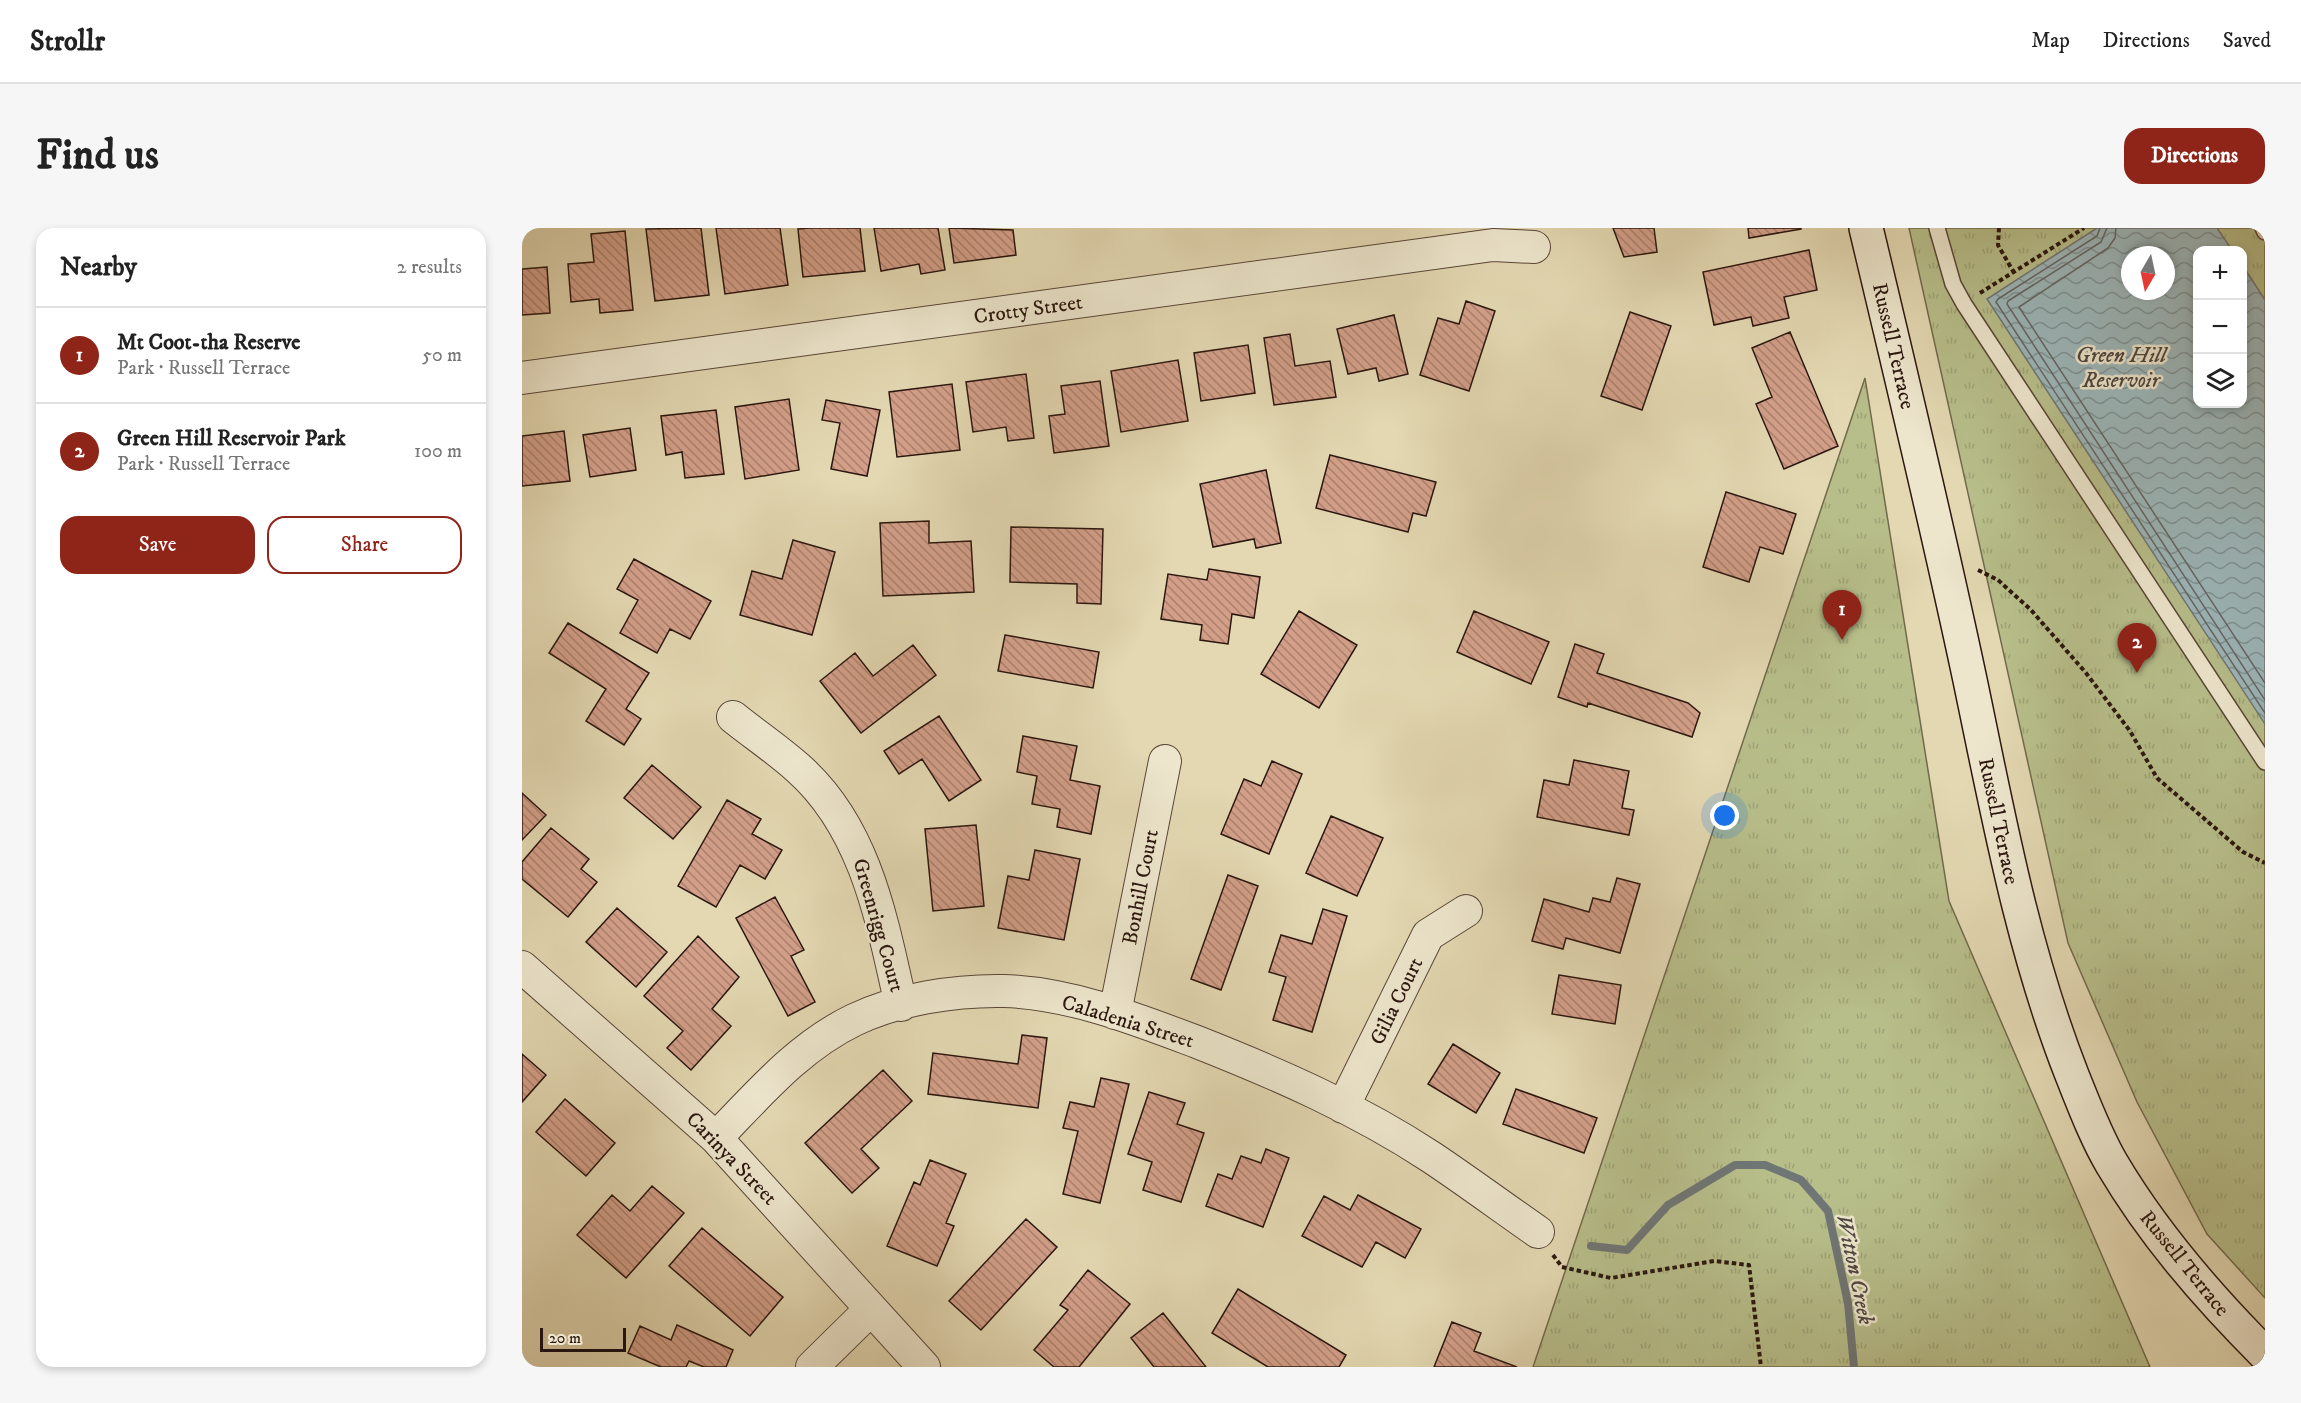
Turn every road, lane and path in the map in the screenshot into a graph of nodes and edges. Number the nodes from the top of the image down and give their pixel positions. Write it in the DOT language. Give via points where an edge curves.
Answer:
graph roads {
  1 [pos="1866,228"];
  2 [pos="1937,228"];
  3 [pos="1999,228"];
  4 [pos="2084,228"];
  5 [pos="1534,247"];
  6 [pos="2013,271"];
  7 [pos="1964,304"];
  8 [pos="522,378"];
  9 [pos="1942,546"];
  10 [pos="733,717"];
  11 [pos="1165,761"];
  12 [pos="2265,762"];
  13 [pos="2265,863"];
  14 [pos="1466,911"];
  15 [pos="522,967"];
  16 [pos="901,1005"];
  17 [pos="1115,1013"];
  18 [pos="1344,1107"];
  19 [pos="716,1138"];
  20 [pos="1538,1232"];
  21 [pos="872,1309"];
  22 [pos="2265,1354"];
  23 [pos="812,1367"];
  24 [pos="924,1367"];
  25 [pos="1761,1367"];
  1 -- 9 [label="main road, Russell Terrace"];
  2 -- 7 [label="lane" via="1953,284"];
  3 -- 6 [label="path" via="1998,245"];
  4 -- 6 [label="path"];
  5 -- 8 [label="street, Crotty Street" via="1493,245"];
  6 -- 7 [label="path"];
  7 -- 12 [label="lane"];
  9 -- 13 [label="path" via="1967,565 1998,580 2031,610 2130,731 2157,778 2243,852"];
  9 -- 22 [label="main road, Russell Terrace" via="2015,896 2053,1026 2079,1092 2111,1162 2156,1232 2221,1310"];
  10 -- 16 [label="street, Greenrigg Court" via="799,769 839,818 870,881"];
  11 -- 17 [label="street, Bonhill Court"];
  14 -- 18 [label="street, Gilia Court" via="1428,935"];
  15 -- 19 [label="street, Carinya Street"];
  16 -- 17 [label="street, Caladenia Street" via="970,992 1005,991 1046,996"];
  16 -- 19 [label="street, Caladenia Street" via="854,1020 824,1037 792,1061"];
  17 -- 18 [label="street, Caladenia Street" via="1250,1063"];
  18 -- 20 [label="street, Caladenia Street" via="1430,1157"];
  19 -- 21 [label="street, Carinya Street"];
  20 -- 25 [label="path" via="1562,1267 1611,1278 1714,1261 1749,1265"];
  21 -- 23 [label="street"];
  21 -- 24 [label="street, Carinya Street"];
}
